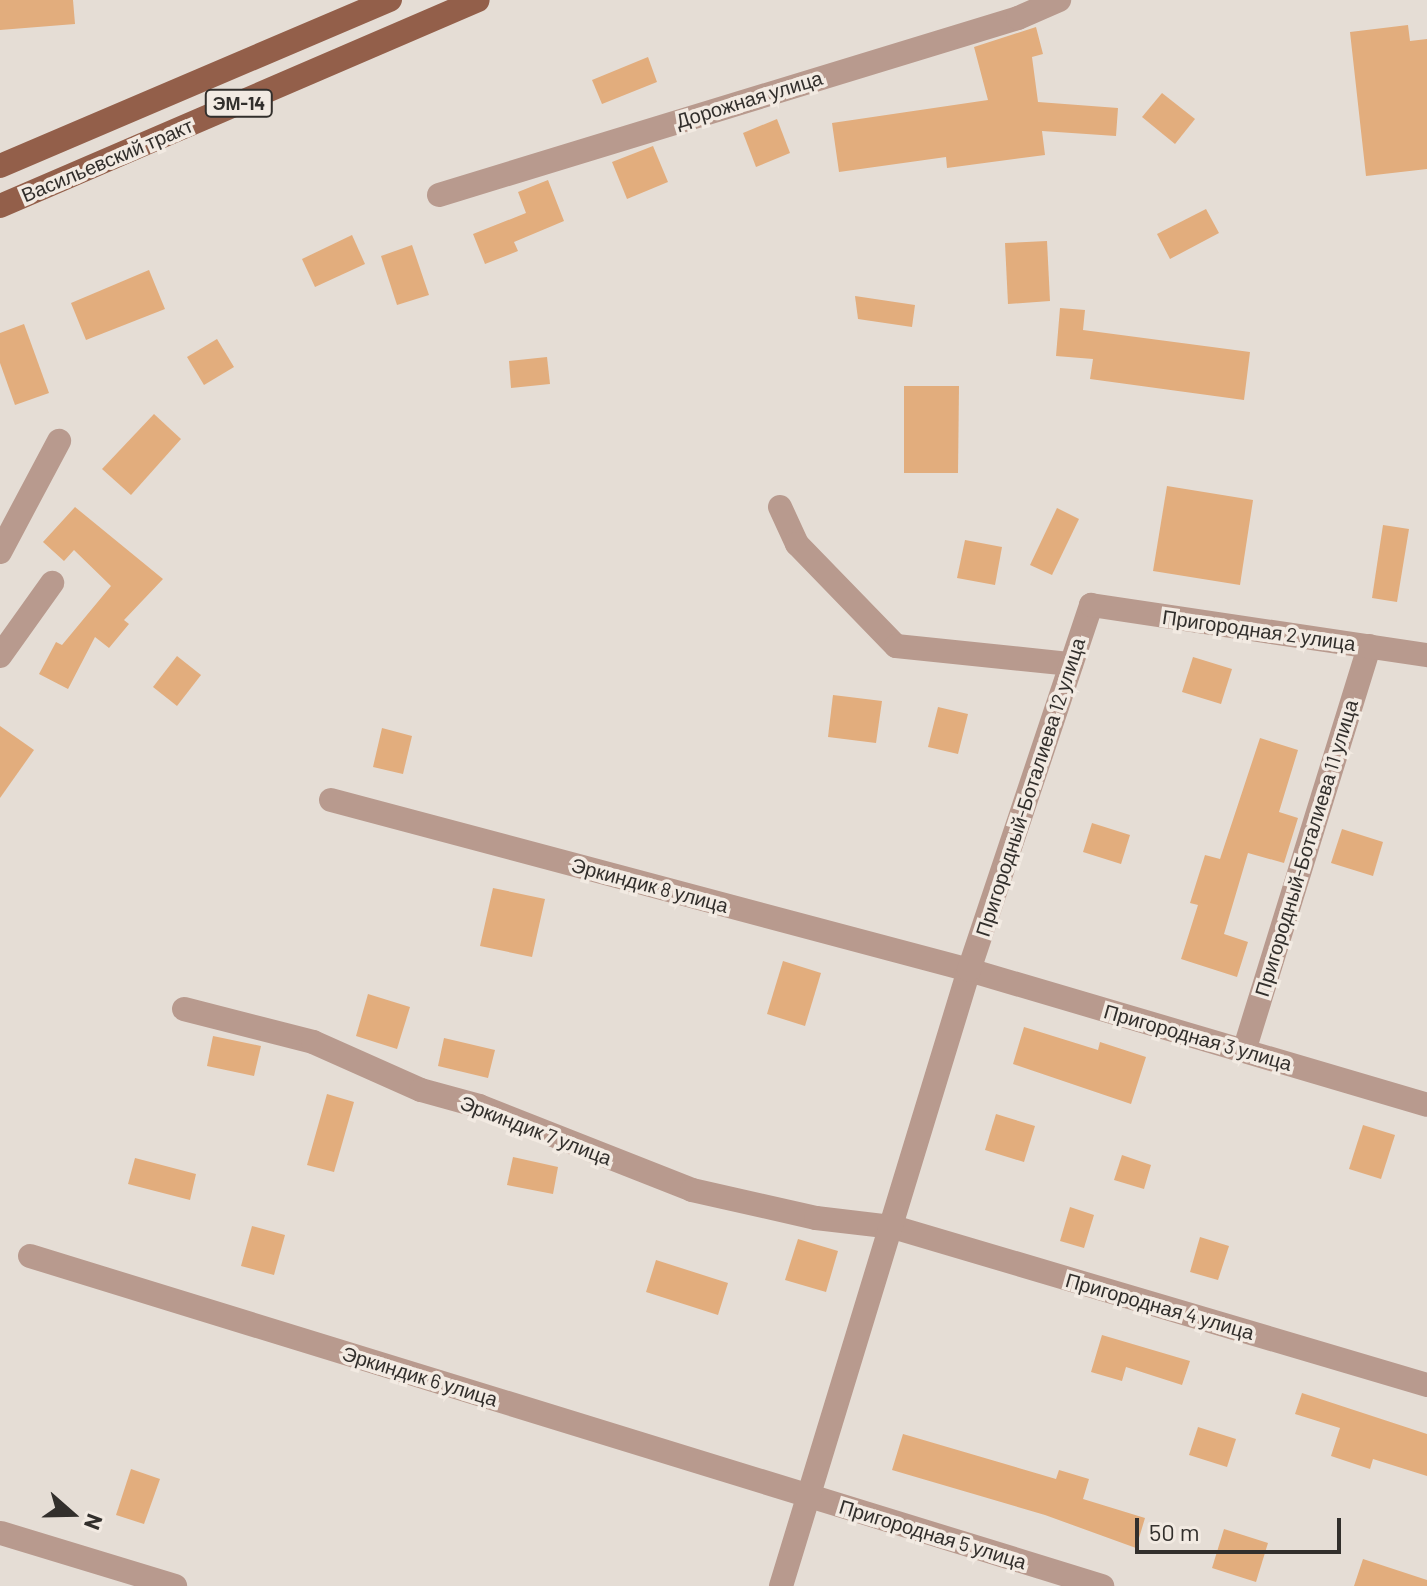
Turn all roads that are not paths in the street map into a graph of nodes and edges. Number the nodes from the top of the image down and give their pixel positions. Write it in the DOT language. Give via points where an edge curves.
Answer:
graph roads {
  1 [pos="390,0"];
  2 [pos="478,0"];
  3 [pos="1059,0"];
  4 [pos="0,166"];
  5 [pos="439,195"];
  6 [pos="0,206"];
  7 [pos="59,441"];
  8 [pos="780,507"];
  9 [pos="0,552"];
  10 [pos="52,583"];
  11 [pos="1091,605"];
  12 [pos="1369,646"];
  13 [pos="1427,655"];
  14 [pos="0,656"];
  15 [pos="1071,664"];
  16 [pos="331,800"];
  17 [pos="969,970"];
  18 [pos="184,1009"];
  19 [pos="1244,1051"];
  20 [pos="1427,1105"];
  21 [pos="893,1227"];
  22 [pos="30,1256"];
  23 [pos="1427,1385"];
  24 [pos="810,1497"];
  25 [pos="1,1533"];
  26 [pos="175,1586"];
  27 [pos="781,1586"];
  28 [pos="1102,1586"];
  1 -- 4 [label="main road, Васильевский тракт / ЭМ-14"];
  2 -- 6 [label="main road, Васильевский тракт / ЭМ-14"];
  3 -- 5 [label="street, Дорожная улица" via="1018,18"];
  7 -- 9 [label="street"];
  8 -- 15 [label="street" via="797,544 896,646"];
  10 -- 14 [label="street"];
  11 -- 12 [label="street, Пригородная 2 улица"];
  11 -- 15 [label="street, Пригородный-Боталиева 12 улица"];
  12 -- 13 [label="street, Пригородная 2 улица"];
  12 -- 19 [label="street, Пригородный-Боталиева 11 улица"];
  15 -- 17 [label="street, Пригородный-Боталиева 12 улица"];
  16 -- 17 [label="street, Эркиндик 8 улица"];
  17 -- 19 [label="street, Пригородная 3 улица"];
  17 -- 21 [label="street, Пригородный-Боталиева 12 улица"];
  18 -- 21 [label="street, Эркиндик 7 улица" via="313,1042 421,1090 479,1106 692,1190 816,1218"];
  19 -- 20 [label="street, Пригородная 3 улица"];
  21 -- 23 [label="street, Пригородная 4 улица"];
  21 -- 24 [label="street, Пригородный-Боталиева 12 улица"];
  22 -- 24 [label="street, Эркиндик 6 улица"];
  24 -- 27 [label="street, Пригородный-Боталиева 12 улица"];
  24 -- 28 [label="street, Пригородная 5 улица"];
  25 -- 26 [label="street"];
}
